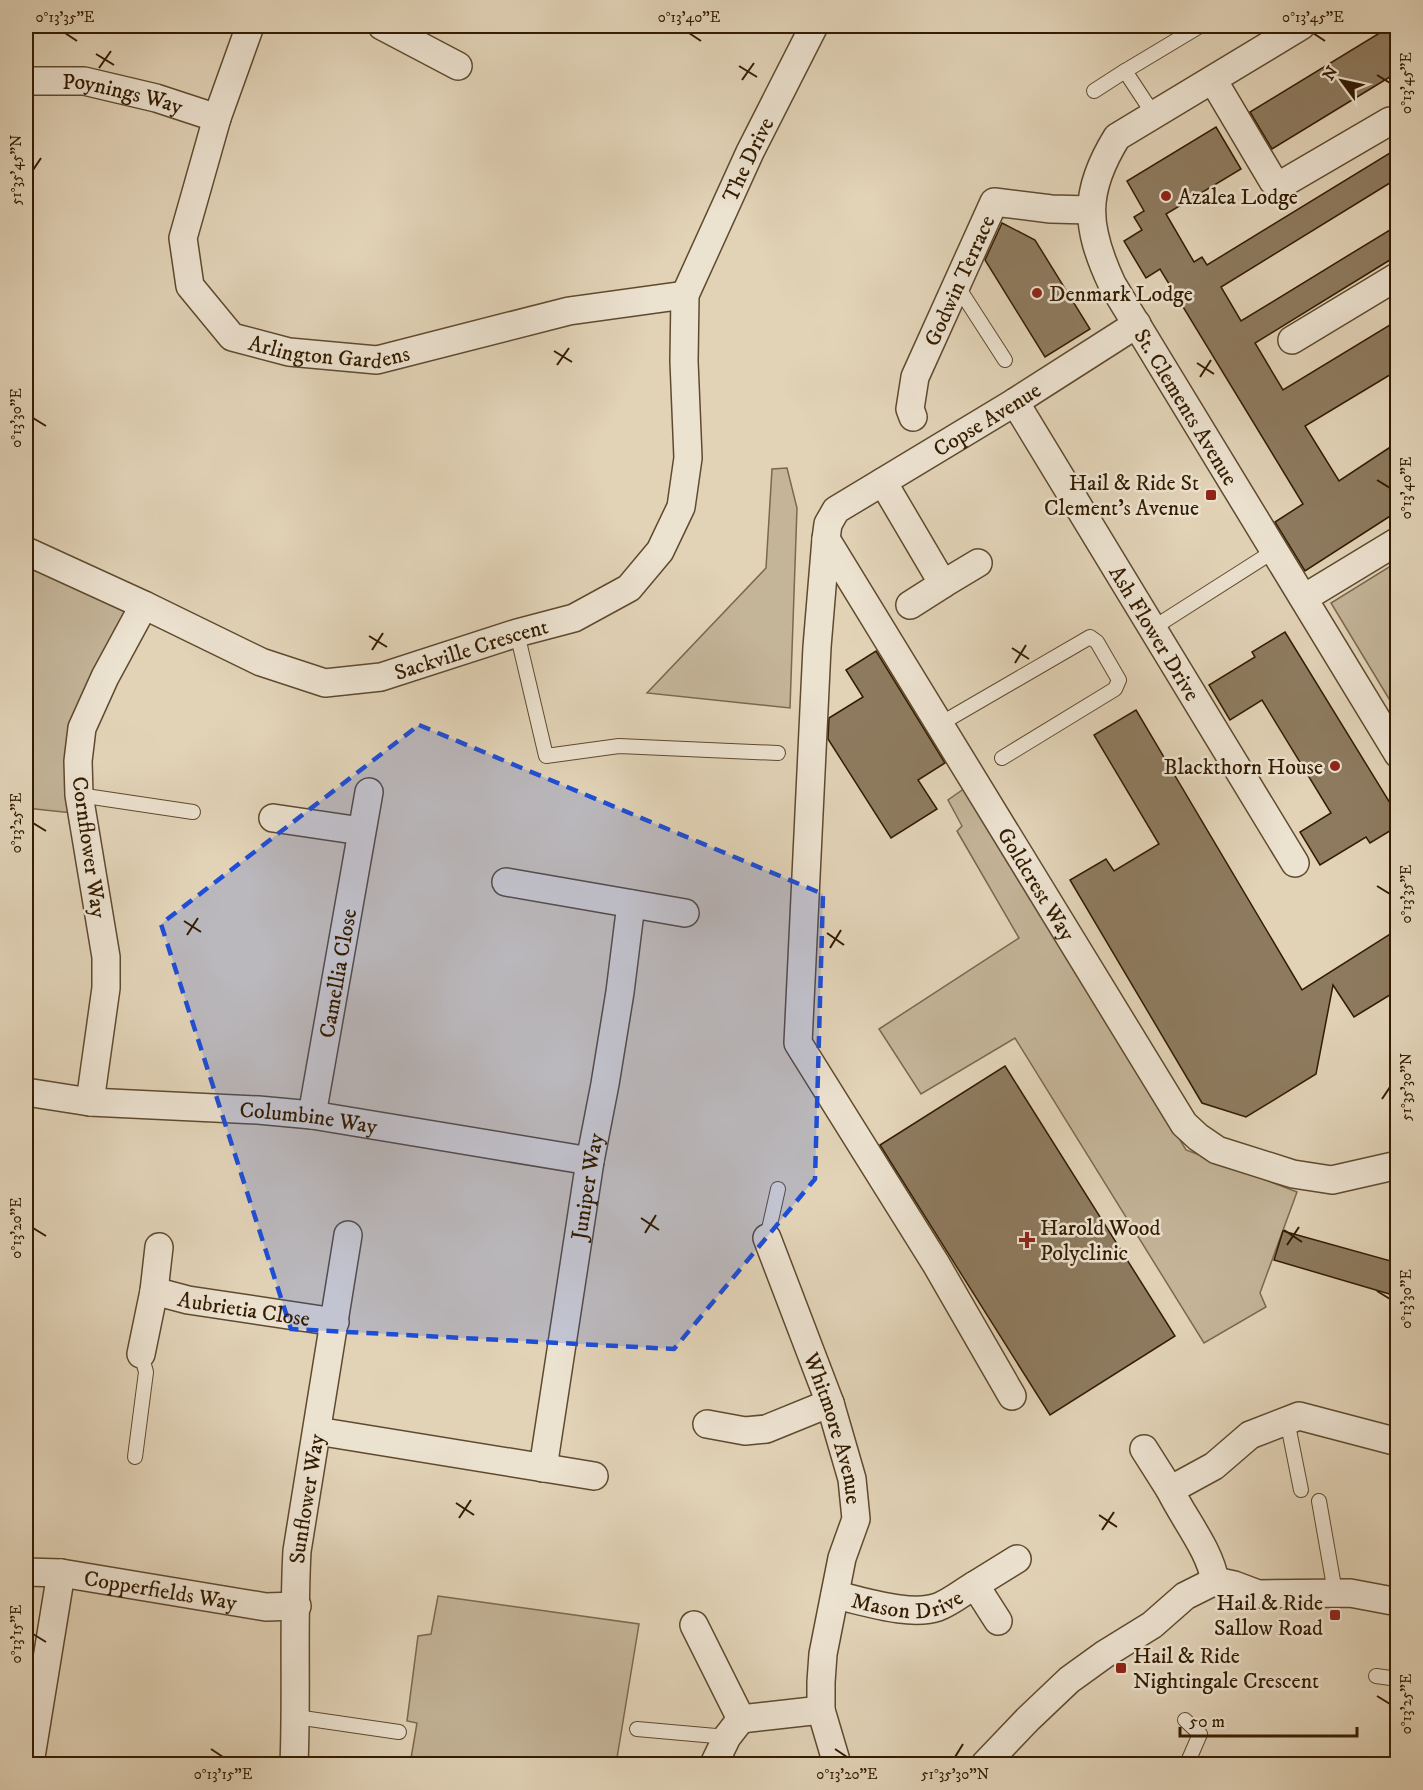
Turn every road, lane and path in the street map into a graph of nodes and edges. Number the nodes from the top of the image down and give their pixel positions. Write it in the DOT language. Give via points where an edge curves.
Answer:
graph roads {
  1 [pos="250,26"];
  2 [pos="382,26"];
  3 [pos="814,26"];
  4 [pos="1200,26"];
  5 [pos="1301,26"];
  6 [pos="458,66"];
  7 [pos="1125,71"];
  8 [pos="1213,80"];
  9 [pos="26,81"];
  10 [pos="1094,91"];
  11 [pos="1154,115"];
  12 [pos="217,118"];
  13 [pos="1398,124"];
  14 [pos="1090,210"];
  15 [pos="1398,276"];
  16 [pos="956,284"];
  17 [pos="685,295"];
  18 [pos="1137,324"];
  19 [pos="1292,340"];
  20 [pos="1005,360"];
  21 [pos="1016,402"];
  22 [pos="913,417"];
  23 [pos="883,482"];
  24 [pos="826,539"];
  25 [pos="1398,541"];
  26 [pos="26,551"];
  27 [pos="1274,551"];
  28 [pos="978,564"];
  29 [pos="943,584"];
  30 [pos="1304,598"];
  31 [pos="144,605"];
  32 [pos="910,605"];
  33 [pos="1153,628"];
  34 [pos="517,633"];
  35 [pos="940,724"];
  36 [pos="778,753"];
  37 [pos="1398,754"];
  38 [pos="1002,758"];
  39 [pos="369,792"];
  40 [pos="80,795"];
  41 [pos="194,812"];
  42 [pos="273,818"];
  43 [pos="361,831"];
  44 [pos="1295,863"];
  45 [pos="506,882"];
  46 [pos="631,904"];
  47 [pos="684,913"];
  48 [pos="26,1092"];
  49 [pos="90,1102"];
  50 [pos="312,1115"];
  51 [pos="590,1161"];
  52 [pos="1398,1165"];
  53 [pos="778,1189"];
  54 [pos="348,1235"];
  55 [pos="767,1238"];
  56 [pos="159,1247"];
  57 [pos="154,1291"];
  58 [pos="335,1322"];
  59 [pos="141,1354"];
  60 [pos="1012,1396"];
  61 [pos="830,1403"];
  62 [pos="1287,1420"];
  63 [pos="707,1424"];
  64 [pos="317,1431"];
  65 [pos="1398,1442"];
  66 [pos="1144,1449"];
  67 [pos="135,1456"];
  68 [pos="543,1468"];
  69 [pos="594,1476"];
  70 [pos="1170,1490"];
  71 [pos="1301,1490"];
  72 [pos="1319,1500"];
  73 [pos="1017,1559"];
  74 [pos="26,1572"];
  75 [pos="62,1573"];
  76 [pos="1215,1581"];
  77 [pos="975,1585"];
  78 [pos="1335,1592"];
  79 [pos="836,1595"];
  80 [pos="1398,1602"];
  81 [pos="297,1606"];
  82 [pos="998,1621"];
  83 [pos="694,1624"];
  84 [pos="1376,1676"];
  85 [pos="1398,1679"];
  86 [pos="821,1710"];
  87 [pos="296,1717"];
  88 [pos="1185,1720"];
  89 [pos="734,1728"];
  90 [pos="637,1729"];
  91 [pos="399,1732"];
  92 [pos="30,1763"];
  93 [pos="990,1763"];
  94 [pos="294,1764"];
  95 [pos="714,1764"];
  96 [pos="837,1764"];
  97 [pos="1187,1764"];
  1 -- 12 [label="street, Arlington Gardens"];
  2 -- 6 [label="street"];
  3 -- 17 [label="street, The Drive" via="750,152"];
  4 -- 7 [label="lane"];
  5 -- 8 [label="street, St. Clements Avenue"];
  7 -- 10 [label="lane"];
  7 -- 11 [label="lane"];
  8 -- 11 [label="street, St. Clements Avenue"];
  8 -- 13 [label="street" via="1274,181 1282,184 1390,121"];
  9 -- 12 [label="street, Poynings Way" via="84,81"];
  11 -- 14 [label="street, St. Clements Avenue" via="1117,137 1096,179"];
  12 -- 17 [label="street, Arlington Gardens" via="183,238 190,286 232,337 290,352 377,360 569,311"];
  14 -- 16 [label="street, Godwin Terrace" via="994,202"];
  14 -- 18 [label="street, St. Clements Avenue" via="1099,257"];
  15 -- 19 [label="street"];
  16 -- 20 [label="lane"];
  16 -- 22 [label="street, Godwin Terrace" via="915,377 910,410"];
  17 -- 34 [label="street, Sackville Crescent" via="688,459 681,507 660,551 629,588 574,618"];
  18 -- 21 [label="street, Copse Avenue"];
  18 -- 27 [label="street, St. Clements Avenue"];
  21 -- 23 [label="street, Copse Avenue"];
  21 -- 33 [label="street, Ash Flower Drive"];
  23 -- 24 [label="street, Copse Avenue" via="836,510"];
  23 -- 29 [label="street"];
  24 -- 35 [label="street, Goldcrest Way"];
  24 -- 60 [label="street" via="817,647 814,894 798,1043 936,1264"];
  25 -- 30 [label="street"];
  26 -- 31 [label="street, Sackville Crescent"];
  27 -- 30 [label="street, St. Clements Avenue"];
  27 -- 33 [label="lane"];
  28 -- 29 [label="street"];
  29 -- 32 [label="street"];
  30 -- 37 [label="street, St. Clements Avenue"];
  31 -- 34 [label="street, Sackville Crescent" via="261,662 325,683 381,677"];
  31 -- 40 [label="street, Cornflower Way" via="82,728 78,761"];
  33 -- 44 [label="street, Ash Flower Drive"];
  34 -- 36 [label="lane" via="546,756 619,746"];
  35 -- 38 [label="lane" via="1090,637 1097,642 1119,680 1115,689"];
  35 -- 52 [label="street, Goldcrest Way" via="1184,1124 1217,1150 1293,1174 1332,1180"];
  39 -- 43 [label="street, Camellia Close"];
  40 -- 41 [label="lane"];
  40 -- 49 [label="street, Cornflower Way" via="106,957 106,988"];
  42 -- 43 [label="street"];
  43 -- 50 [label="street, Camellia Close"];
  45 -- 46 [label="street"];
  46 -- 47 [label="street"];
  46 -- 51 [label="street, Juniper Way"];
  48 -- 49 [label="street, Columbine Way"];
  49 -- 50 [label="street, Columbine Way"];
  50 -- 51 [label="street, Columbine Way"];
  51 -- 68 [label="street, Juniper Way"];
  53 -- 55 [label="lane"];
  54 -- 58 [label="street, Sunflower Way"];
  55 -- 61 [label="street, Whitmore Avenue"];
  56 -- 57 [label="street"];
  57 -- 58 [label="street, Aubrietia Close" via="188,1300"];
  57 -- 59 [label="street"];
  58 -- 64 [label="street, Sunflower Way"];
  59 -- 67 [label="lane" via="146,1372"];
  61 -- 63 [label="street, Whitmore Avenue" via="766,1429 745,1431"];
  61 -- 79 [label="street, Whitmore Avenue" via="852,1479 856,1519 842,1558"];
  62 -- 65 [label="street" via="1299,1416"];
  62 -- 70 [label="street" via="1251,1435 1214,1466"];
  62 -- 71 [label="lane"];
  64 -- 68 [label="street"];
  64 -- 81 [label="street, Sunflower Way" via="297,1551"];
  66 -- 70 [label="street"];
  68 -- 69 [label="street"];
  70 -- 76 [label="street" via="1205,1552"];
  72 -- 78 [label="lane"];
  73 -- 77 [label="street, Mason Drive"];
  74 -- 75 [label="street, Copperfields Way"];
  75 -- 81 [label="street, Copperfields Way" via="222,1601 266,1607"];
  75 -- 92 [label="street"];
  76 -- 78 [label="street" via="1258,1594"];
  76 -- 93 [label="street" via="1185,1596 1152,1625 1069,1680"];
  77 -- 79 [label="street, Mason Drive" via="937,1607 915,1610"];
  77 -- 82 [label="street, Mason Drive"];
  78 -- 80 [label="street"];
  79 -- 86 [label="street, Whitmore Avenue" via="823,1654"];
  81 -- 87 [label="street, Sunflower Way"];
  83 -- 89 [label="street"];
  84 -- 85 [label="lane"];
  86 -- 89 [label="street"];
  86 -- 96 [label="street, Whitmore Avenue"];
  87 -- 91 [label="lane"];
  87 -- 94 [label="street, Sunflower Way"];
  88 -- 97 [label="lane" via="1200,1734"];
  89 -- 90 [label="lane"];
  89 -- 95 [label="street"];
}
